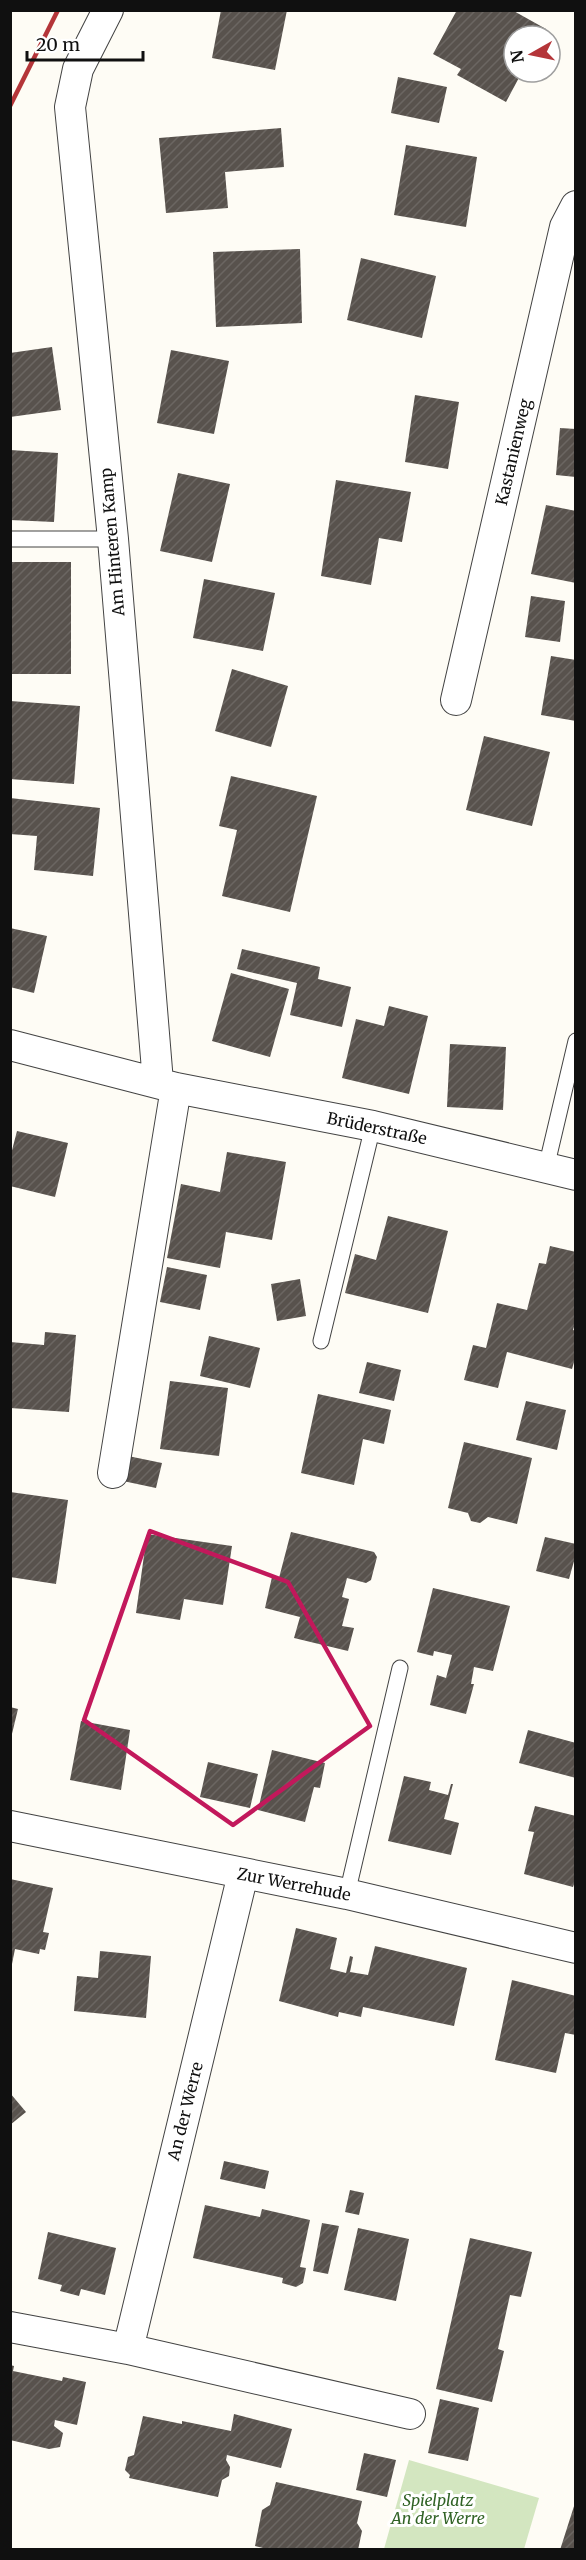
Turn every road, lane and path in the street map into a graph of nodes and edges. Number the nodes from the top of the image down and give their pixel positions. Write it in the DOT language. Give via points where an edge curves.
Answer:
graph roads {
  1 [pos="108,10"];
  2 [pos="576,206"];
  3 [pos="10,539"];
  4 [pos="113,539"];
  5 [pos="456,700"];
  6 [pos="576,1041"];
  7 [pos="10,1045"];
  8 [pos="167,1085"];
  9 [pos="373,1126"];
  10 [pos="546,1168"];
  11 [pos="576,1175"];
  12 [pos="321,1341"];
  13 [pos="113,1473"];
  14 [pos="400,1668"];
  15 [pos="10,1826"];
  16 [pos="243,1874"];
  17 [pos="347,1894"];
  18 [pos="576,1947"];
  19 [pos="10,2327"];
  20 [pos="128,2349"];
  21 [pos="410,2414"];
  1 -- 4 [label="street, Am Hinteren Kamp" via="78,69 70,106"];
  2 -- 5 [label="street, Kastanienweg" via="566,227"];
  3 -- 4 [label="lane"];
  4 -- 8 [label="street, Am Hinteren Kamp"];
  6 -- 10 [label="lane"];
  7 -- 8 [label="street, Brüderstraße"];
  8 -- 9 [label="street, Brüderstraße"];
  8 -- 13 [label="street"];
  9 -- 10 [label="street, Brüderstraße"];
  9 -- 12 [label="lane"];
  10 -- 11 [label="street, Brüderstraße"];
  14 -- 17 [label="lane"];
  15 -- 16 [label="street, Zur Werrehude"];
  16 -- 17 [label="street, Zur Werrehude"];
  16 -- 20 [label="street, An der Werre"];
  17 -- 18 [label="street, Zur Werrehude"];
  19 -- 20 [label="street"];
  20 -- 21 [label="street"];
}
